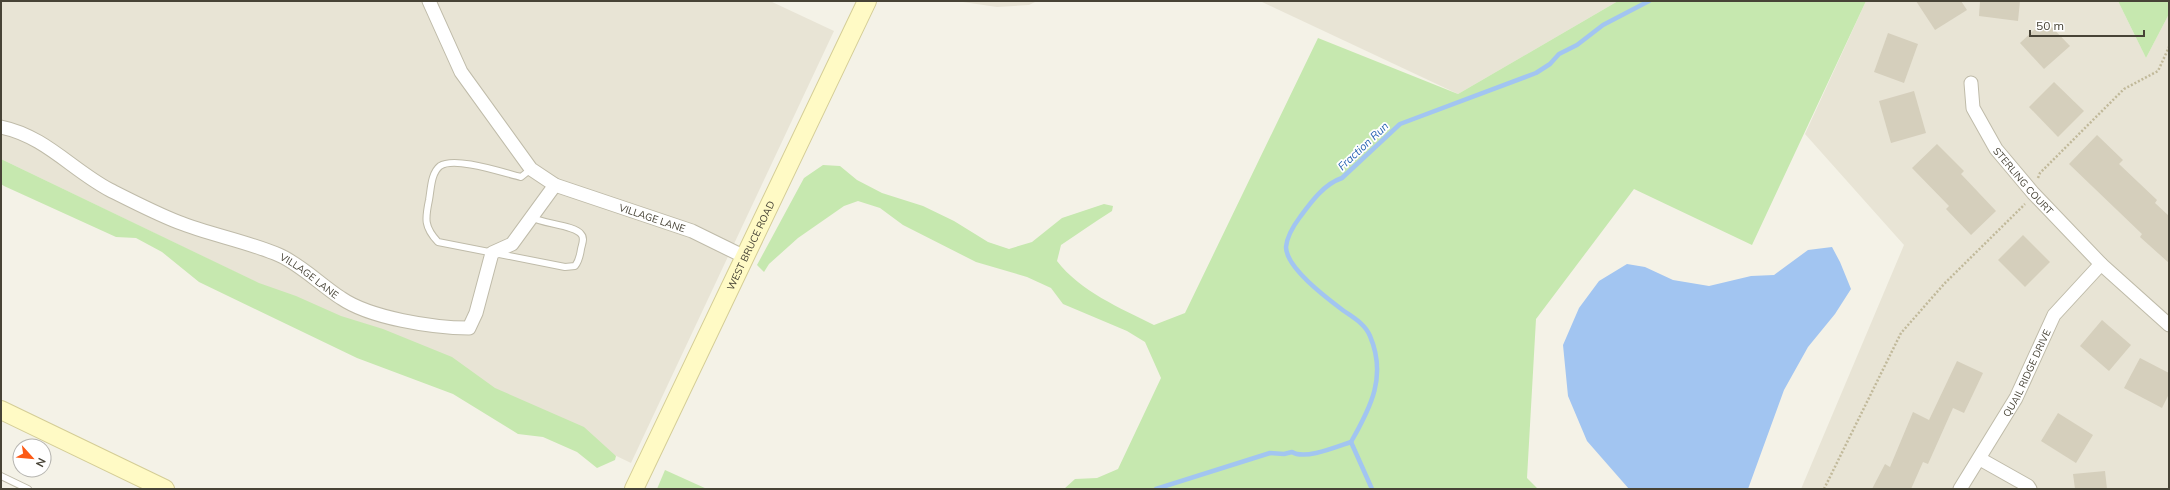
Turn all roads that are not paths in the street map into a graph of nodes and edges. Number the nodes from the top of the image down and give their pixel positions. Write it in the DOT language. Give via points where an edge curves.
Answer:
graph roads {
  1 [pos="429,1"];
  2 [pos="867,1"];
  3 [pos="1971,83"];
  4 [pos="1,127"];
  5 [pos="531,169"];
  6 [pos="555,185"];
  7 [pos="531,217"];
  8 [pos="492,253"];
  9 [pos="745,257"];
  10 [pos="2101,264"];
  11 [pos="2169,325"];
  12 [pos="1,410"];
  13 [pos="1980,459"];
  14 [pos="1,476"];
  15 [pos="28,489"];
  16 [pos="165,489"];
  17 [pos="634,489"];
  18 [pos="1960,489"];
  19 [pos="2030,489"];
  1 -- 5 [label="street, VILLAGE LANE" via="461,72"];
  2 -- 9 [label="street, WEST BRUCE ROAD"];
  3 -- 10 [label="street, STERLING COURT" via="1973,108 1996,148 2033,193"];
  4 -- 8 [label="street, VILLAGE LANE" via="40,141 108,189 179,222 252,244 281,256 342,299 371,313 449,328 469,328 476,314"];
  5 -- 6 [label="street, VILLAGE LANE"];
  5 -- 8 [label="lane" via="521,177 457,162 441,166 433,176 426,220 430,233 438,242"];
  6 -- 7 [label="street"];
  6 -- 9 [label="street, VILLAGE LANE" via="692,231"];
  7 -- 8 [label="street" via="512,244"];
  7 -- 8 [label="lane" via="581,234 583,239 579,261 575,266 565,267"];
  9 -- 17 [label="street, WEST BRUCE ROAD"];
  10 -- 11 [label="street, STERLING COURT"];
  10 -- 13 [label="street, QUAIL RIDGE DRIVE" via="2054,315 2016,398"];
  12 -- 16 [label="street"];
  13 -- 18 [label="street, QUAIL RIDGE DRIVE"];
  13 -- 19 [label="street"];
  14 -- 15 [label="lane"];
}
